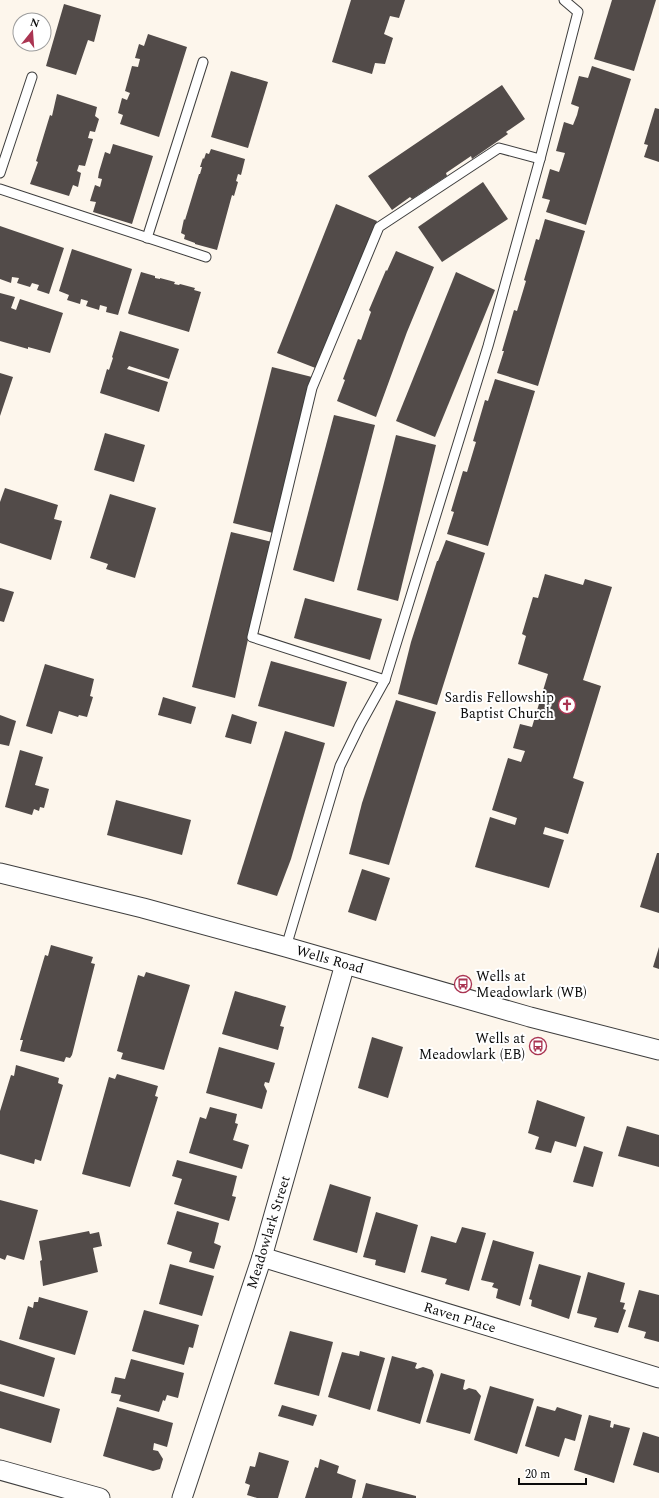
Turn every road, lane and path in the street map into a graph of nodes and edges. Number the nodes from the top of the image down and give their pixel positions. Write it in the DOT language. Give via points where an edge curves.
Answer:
graph roads {
  1 [pos="564,0"];
  2 [pos="203,62"];
  3 [pos="32,77"];
  4 [pos="540,159"];
  5 [pos="0,174"];
  6 [pos="0,189"];
  7 [pos="147,238"];
  8 [pos="206,257"];
  9 [pos="385,680"];
  10 [pos="0,873"];
  11 [pos="286,947"];
  12 [pos="345,964"];
  13 [pos="659,1050"];
  14 [pos="262,1257"];
  15 [pos="659,1378"];
  16 [pos="0,1470"];
  17 [pos="100,1498"];
  18 [pos="182,1498"];
  1 -- 4 [label="lane" via="578,12"];
  2 -- 7 [label="lane"];
  3 -- 5 [label="lane"];
  4 -- 9 [label="lane" via="488,346"];
  4 -- 9 [label="lane" via="499,148 379,227 312,388 252,637"];
  6 -- 7 [label="lane"];
  7 -- 8 [label="lane"];
  9 -- 11 [label="lane" via="340,766"];
  10 -- 11 [label="street, Wells Road"];
  11 -- 12 [label="street, Wells Road"];
  12 -- 13 [label="street, Wells Road" via="530,1017"];
  12 -- 14 [label="street, Meadowlark Street"];
  14 -- 15 [label="street, Raven Place"];
  14 -- 18 [label="street, Meadowlark Street"];
  16 -- 17 [label="street"];
}
